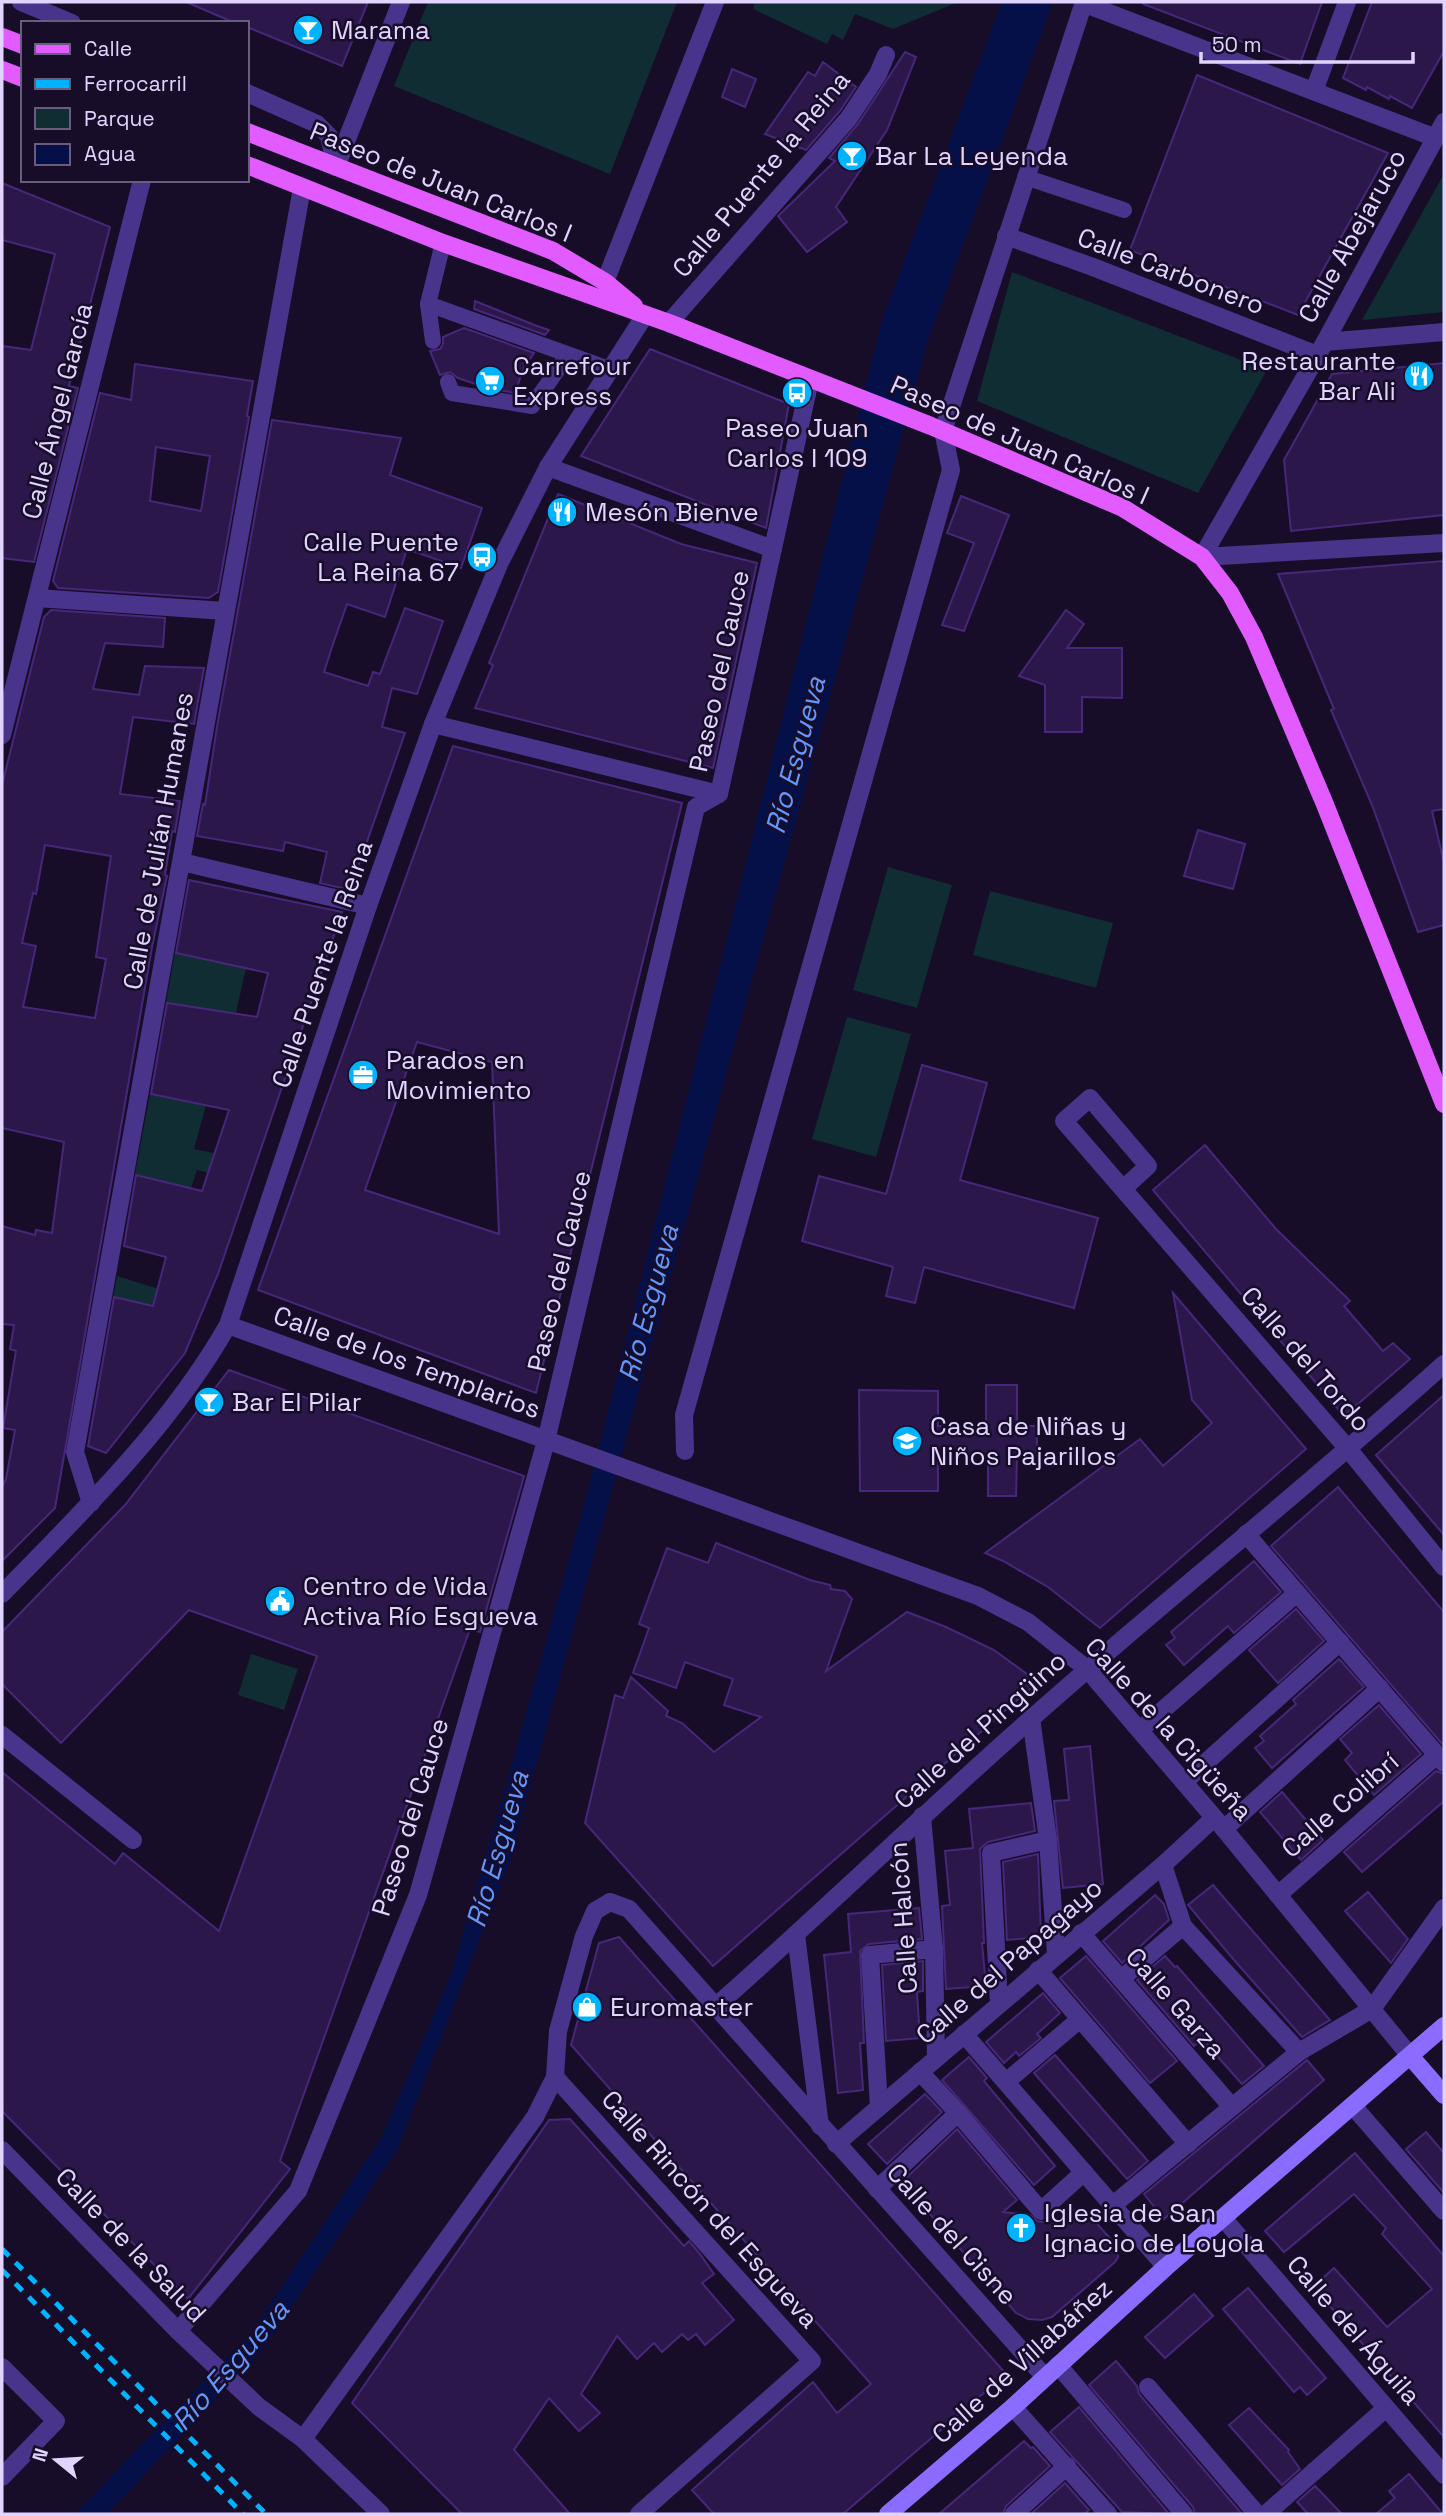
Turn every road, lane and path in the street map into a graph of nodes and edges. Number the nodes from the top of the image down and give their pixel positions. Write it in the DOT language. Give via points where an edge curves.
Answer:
graph roads {
  1 [pos="21,2"];
  2 [pos="401,2"];
  3 [pos="715,2"];
  4 [pos="1084,2"];
  5 [pos="1347,2"];
  6 [pos="67,21"];
  7 [pos="2,37"];
  8 [pos="21,44"];
  9 [pos="886,55"];
  10 [pos="2,70"];
  11 [pos="21,77"];
  12 [pos="1314,91"];
  13 [pos="248,93"];
  14 [pos="1442,126"];
  15 [pos="248,132"];
  16 [pos="248,165"];
  17 [pos="336,167"];
  18 [pos="1026,177"];
  19 [pos="141,182"];
  20 [pos="302,188"];
  21 [pos="1124,210"];
  22 [pos="1006,236"];
  23 [pos="443,243"];
  24 [pos="605,282"];
  25 [pos="428,304"];
  26 [pos="645,315"];
  27 [pos="669,323"];
  28 [pos="1444,332"];
  29 [pos="433,341"];
  30 [pos="1321,349"];
  31 [pos="568,355"];
  32 [pos="609,369"];
  33 [pos="810,380"];
  34 [pos="448,382"];
  35 [pos="935,428"];
  36 [pos="548,467"];
  37 [pos="1444,543"];
  38 [pos="773,549"];
  39 [pos="1202,557"];
  40 [pos="37,598"];
  41 [pos="225,611"];
  42 [pos="433,723"];
  43 [pos="2,735"];
  44 [pos="719,794"];
  45 [pos="181,862"];
  46 [pos="368,906"];
  47 [pos="1444,1104"];
  48 [pos="1124,1189"];
  49 [pos="228,1325"];
  50 [pos="1444,1364"];
  51 [pos="546,1441"];
  52 [pos="568,1449"];
  53 [pos="1349,1450"];
  54 [pos="685,1451"];
  55 [pos="91,1503"];
  56 [pos="1246,1534"];
  57 [pos="1444,1567"];
  58 [pos="1297,1593"];
  59 [pos="2,1594"];
  60 [pos="1340,1642"];
  61 [pos="1087,1669"];
  62 [pos="1380,1688"];
  63 [pos="1031,1718"];
  64 [pos="1140,1730"];
  65 [pos="2,1735"];
  66 [pos="1441,1759"];
  67 [pos="1184,1782"];
  68 [pos="922,1816"];
  69 [pos="1219,1824"];
  70 [pos="133,1840"];
  71 [pos="1048,1840"];
  72 [pos="1163,1865"];
  73 [pos="1278,1895"];
  74 [pos="1444,1908"];
  75 [pos="1183,1926"];
  76 [pos="1081,1933"];
  77 [pos="796,1935"];
  78 [pos="934,1949"];
  79 [pos="1056,1954"];
  80 [pos="1038,1970"];
  81 [pos="1121,1979"];
  82 [pos="999,2003"];
  83 [pos="716,2006"];
  84 [pos="1372,2009"];
  85 [pos="1080,2019"];
  86 [pos="1444,2026"];
  87 [pos="964,2034"];
  88 [pos="1299,2052"];
  89 [pos="936,2057"];
  90 [pos="1411,2057"];
  91 [pos="920,2071"];
  92 [pos="555,2077"];
  93 [pos="1006,2082"];
  94 [pos="1444,2095"];
  95 [pos="1353,2106"];
  96 [pos="1232,2107"];
  97 [pos="879,2108"];
  98 [pos="958,2113"];
  99 [pos="820,2126"];
  100 [pos="836,2144"];
  101 [pos="1188,2144"];
  102 [pos="2,2150"];
  103 [pos="1084,2172"];
  104 [pos="877,2189"];
  105 [pos="1113,2205"];
  106 [pos="1444,2211"];
  107 [pos="1223,2218"];
  108 [pos="1166,2267"];
  109 [pos="178,2331"];
  110 [pos="2,2367"];
  111 [pos="1051,2371"];
  112 [pos="1148,2388"];
  113 [pos="1013,2407"];
  114 [pos="1386,2408"];
  115 [pos="303,2439"];
  116 [pos="1067,2466"];
  117 [pos="1444,2475"];
  118 [pos="2,2477"];
  119 [pos="381,2514"];
  120 [pos="639,2514"];
  121 [pos="888,2514"];
  122 [pos="1014,2514"];
  123 [pos="1108,2514"];
  124 [pos="1184,2514"];
  125 [pos="1257,2514"];
  126 [pos="1266,2514"];
  1 -- 6 [label="street"];
  2 -- 17 [label="street"];
  3 -- 24 [label="street"];
  4 -- 12 [label="street"];
  4 -- 18 [label="street"];
  5 -- 12 [label="street"];
  7 -- 8 [label="main road"];
  9 -- 27 [label="street, Calle Puente la Reina" via="849,118"];
  10 -- 11 [label="main road"];
  12 -- 14 [label="street"];
  13 -- 17 [label="street" via="317,124 329,136"];
  14 -- 30 [label="street, Calle Abejaruco"];
  15 -- 17 [label="main road, Paseo de Juan Carlos I"];
  16 -- 20 [label="main road, Paseo de Juan Carlos I"];
  17 -- 24 [label="main road, Paseo de Juan Carlos I" via="553,251"];
  18 -- 21 [label="lane"];
  18 -- 22 [label="street"];
  19 -- 40 [label="street, Calle Ángel García"];
  20 -- 23 [label="main road, Paseo de Juan Carlos I"];
  20 -- 41 [label="street, Calle de Julián Humanes"];
  22 -- 30 [label="street, Calle Carbonero"];
  22 -- 35 [label="street"];
  23 -- 25 [label="lane"];
  23 -- 26 [label="main road, Paseo de Juan Carlos I"];
  24 -- 26 [label="main road, Paseo de Juan Carlos I"];
  25 -- 29 [label="lane"];
  25 -- 31 [label="lane"];
  26 -- 27 [label="main road, Paseo de Juan Carlos I"];
  26 -- 32 [label="street, Calle Puente la Reina"];
  27 -- 33 [label="main road, Paseo de Juan Carlos I"];
  28 -- 30 [label="street, Calle Carbonero"];
  30 -- 39 [label="street, Calle Abejaruco"];
  31 -- 32 [label="lane"];
  31 -- 34 [label="lane" via="532,406 452,393"];
  32 -- 36 [label="street, Calle Puente la Reina"];
  33 -- 35 [label="main road, Paseo de Juan Carlos I"];
  33 -- 38 [label="street, Paseo del Cauce"];
  35 -- 39 [label="main road, Paseo de Juan Carlos I" via="1123,508"];
  35 -- 54 [label="street" via="951,470 684,1415"];
  36 -- 38 [label="street"];
  36 -- 42 [label="street, Calle Puente la Reina" via="499,564"];
  37 -- 39 [label="street"];
  38 -- 44 [label="street, Paseo del Cauce"];
  39 -- 47 [label="main road, Paseo de Juan Carlos I" via="1230,593 1254,637"];
  40 -- 41 [label="street"];
  40 -- 43 [label="street, Calle Ángel García"];
  41 -- 45 [label="street, Calle de Julián Humanes"];
  42 -- 44 [label="street"];
  42 -- 46 [label="street, Calle Puente la Reina"];
  44 -- 51 [label="street, Paseo del Cauce" via="696,807"];
  45 -- 46 [label="street"];
  45 -- 55 [label="street, Calle de Julián Humanes" via="75,1452"];
  46 -- 49 [label="street, Calle Puente la Reina"];
  48 -- 48 [label="street, Calle del Tordo" via="1148,1166 1090,1098 1064,1121"];
  48 -- 53 [label="street, Calle del Tordo"];
  49 -- 51 [label="street, Calle de los Templarios"];
  49 -- 55 [label="street, Calle Puente la Reina" via="209,1359 148,1439"];
  50 -- 53 [label="street, Calle del Pingüino"];
  51 -- 52 [label="street, Calle de los Templarios"];
  51 -- 109 [label="street, Paseo del Cauce" via="418,1895 298,2191"];
  52 -- 61 [label="street, Calle de la Cigüeña" via="978,1596 1028,1622"];
  53 -- 56 [label="street, Calle del Pingüino"];
  53 -- 57 [label="street, Calle del Tordo"];
  55 -- 59 [label="street, Calle Puente la Reina"];
  56 -- 58 [label="street"];
  56 -- 61 [label="street, Calle del Pingüino"];
  58 -- 60 [label="street"];
  58 -- 64 [label="street"];
  60 -- 62 [label="street"];
  60 -- 67 [label="street"];
  61 -- 63 [label="street, Calle del Pingüino"];
  61 -- 64 [label="street, Calle de la Cigüeña"];
  62 -- 66 [label="street"];
  62 -- 69 [label="street, Calle del Papagayo"];
  63 -- 68 [label="street, Calle del Pingüino"];
  63 -- 71 [label="street"];
  64 -- 67 [label="street, Calle de la Cigüeña"];
  65 -- 70 [label="street"];
  66 -- 73 [label="street, Calle Colibrí"];
  67 -- 69 [label="street, Calle de la Cigüeña"];
  68 -- 77 [label="street, Calle del Pingüino"];
  68 -- 78 [label="street, Calle Halcón"];
  69 -- 72 [label="street, Calle del Papagayo"];
  69 -- 73 [label="street, Calle de la Cigüeña"];
  71 -- 79 [label="street"];
  71 -- 82 [label="street" via="990,1853"];
  72 -- 75 [label="street"];
  72 -- 76 [label="street, Calle del Papagayo"];
  73 -- 84 [label="street, Calle de la Cigüeña"];
  74 -- 84 [label="street"];
  75 -- 81 [label="street"];
  75 -- 88 [label="street"];
  76 -- 79 [label="street, Calle del Papagayo"];
  76 -- 81 [label="street, Calle Garza"];
  77 -- 83 [label="street, Calle del Pingüino"];
  77 -- 99 [label="street"];
  78 -- 89 [label="street, Calle Halcón"];
  78 -- 97 [label="street" via="870,1955"];
  79 -- 80 [label="street, Calle del Papagayo"];
  80 -- 82 [label="street, Calle del Papagayo"];
  80 -- 85 [label="street"];
  81 -- 96 [label="street, Calle Garza"];
  82 -- 87 [label="street, Calle del Papagayo"];
  83 -- 92 [label="street, Calle del Cisne" via="629,1909 610,1902 595,1911 583,1936 558,2031"];
  83 -- 99 [label="street, Calle del Cisne"];
  84 -- 88 [label="street"];
  84 -- 90 [label="street, Calle de la Cigüeña"];
  85 -- 93 [label="street"];
  85 -- 101 [label="street"];
  86 -- 90 [label="main road, Calle de Villabáñez"];
  87 -- 89 [label="street, Calle del Papagayo"];
  87 -- 93 [label="street"];
  88 -- 96 [label="street"];
  89 -- 91 [label="street, Calle del Papagayo"];
  90 -- 94 [label="main road, Calle de la Cigüeña"];
  90 -- 95 [label="main road, Calle de Villabáñez"];
  91 -- 97 [label="street, Calle del Papagayo"];
  91 -- 98 [label="street"];
  92 -- 115 [label="street" via="535,2117"];
  92 -- 120 [label="street, Calle Rincón del Esgueva" via="812,2361"];
  93 -- 103 [label="street"];
  95 -- 106 [label="street"];
  95 -- 107 [label="main road, Calle de Villabáñez"];
  96 -- 101 [label="street"];
  97 -- 100 [label="street, Calle del Papagayo"];
  98 -- 103 [label="street" via="1041,2211"];
  98 -- 104 [label="street"];
  99 -- 100 [label="street, Calle del Cisne"];
  100 -- 104 [label="street, Calle del Cisne"];
  101 -- 105 [label="street"];
  102 -- 109 [label="street, Calle de la Salud"];
  103 -- 105 [label="street"];
  104 -- 111 [label="street, Calle del Cisne"];
  105 -- 108 [label="street"];
  107 -- 108 [label="main road, Calle de Villabáñez"];
  107 -- 114 [label="street, Calle del Águila"];
  108 -- 111 [label="main road, Calle de Villabáñez"];
  109 -- 115 [label="street, Calle de la Salud" via="259,2407"];
  110 -- 118 [label="street" via="57,2421"];
  111 -- 113 [label="main road, Calle de Villabáñez"];
  111 -- 124 [label="street, Calle del Cisne"];
  112 -- 125 [label="street"];
  113 -- 116 [label="street"];
  113 -- 121 [label="main road, Calle de Villabáñez"];
  114 -- 117 [label="street, Calle del Águila"];
  114 -- 126 [label="street"];
  115 -- 119 [label="street, Calle de la Salud"];
  116 -- 122 [label="street"];
  116 -- 123 [label="street"];
}
